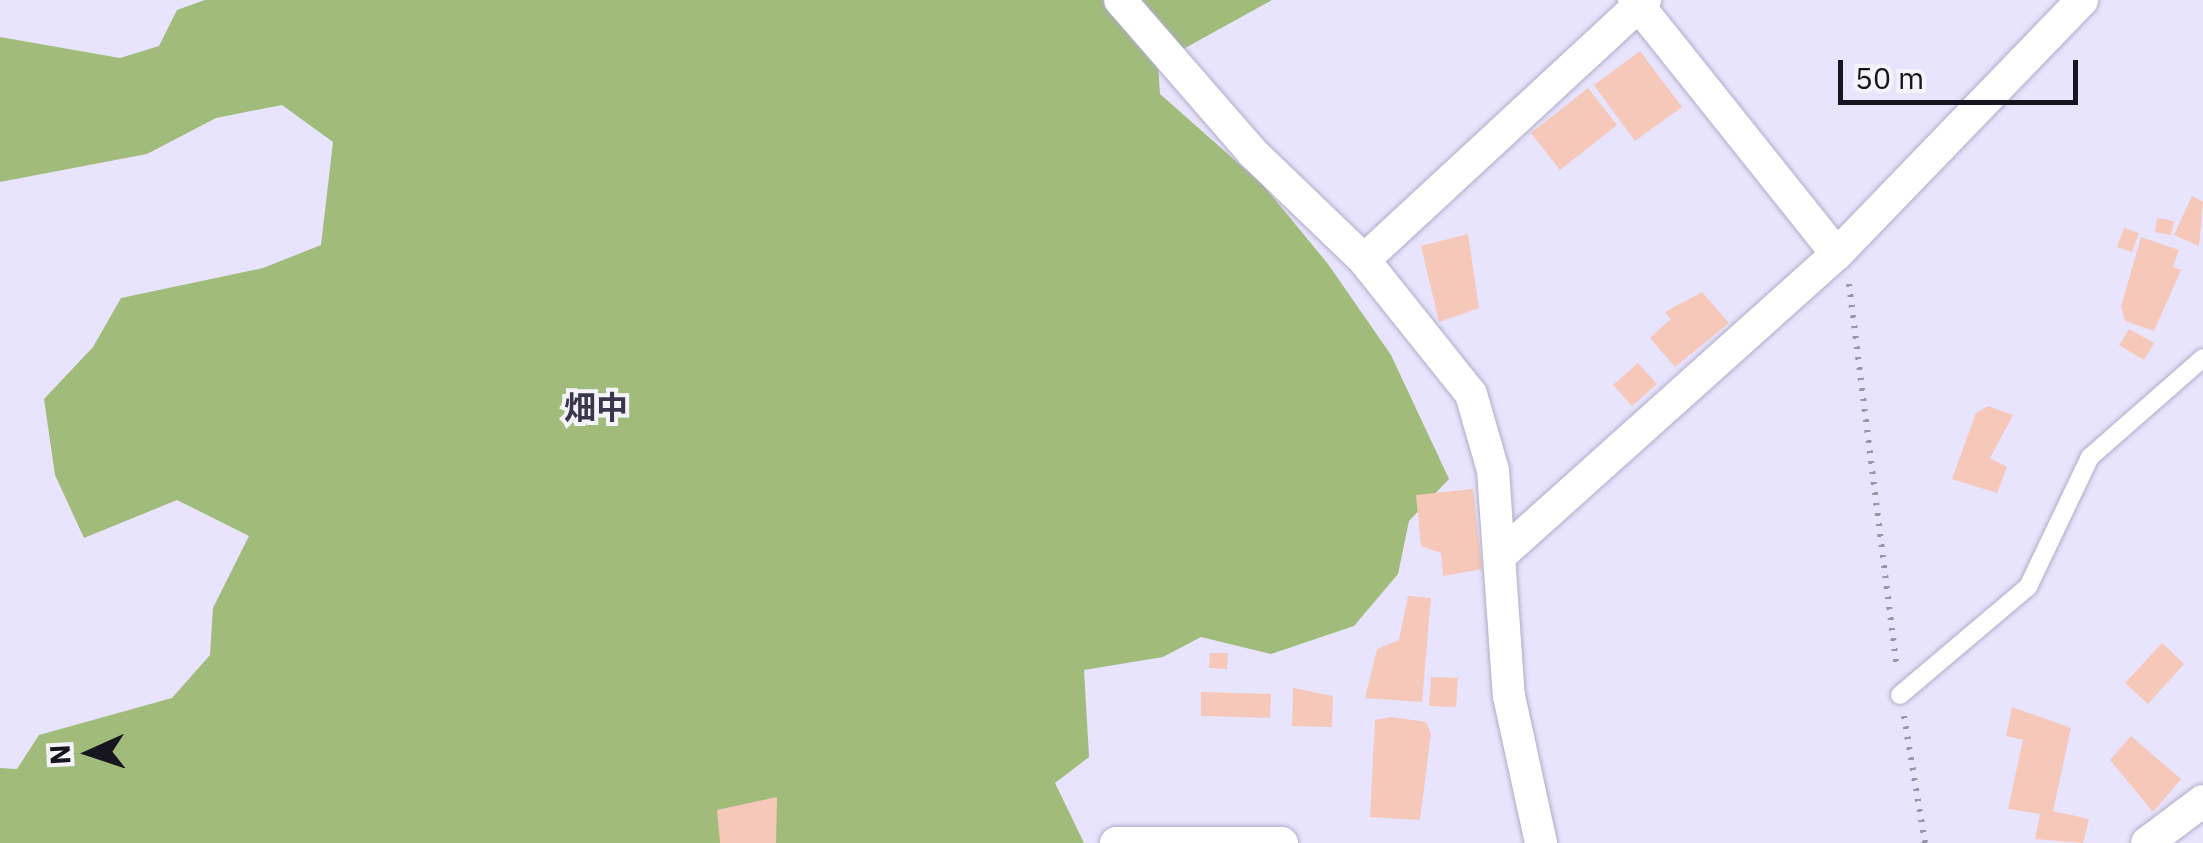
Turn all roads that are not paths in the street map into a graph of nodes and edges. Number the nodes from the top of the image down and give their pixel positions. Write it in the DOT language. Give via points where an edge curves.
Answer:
graph roads {
  1 [pos="1120,0"];
  2 [pos="2082,0"];
  3 [pos="1640,3"];
  4 [pos="1841,250"];
  5 [pos="1364,260"];
  6 [pos="2203,358"];
  7 [pos="1500,556"];
  8 [pos="1900,694"];
  9 [pos="2203,801"];
  10 [pos="1116,843"];
  11 [pos="1282,843"];
  12 [pos="1541,843"];
  13 [pos="2148,843"];
  1 -- 5 [label="street" via="1254,153"];
  2 -- 4 [label="street"];
  3 -- 4 [label="street"];
  3 -- 5 [label="street"];
  4 -- 7 [label="street"];
  5 -- 7 [label="street" via="1472,394 1488,442"];
  6 -- 8 [label="lane" via="2090,458 2028,587"];
  7 -- 12 [label="street" via="1509,696"];
  9 -- 13 [label="street"];
  10 -- 11 [label="street"];
}
